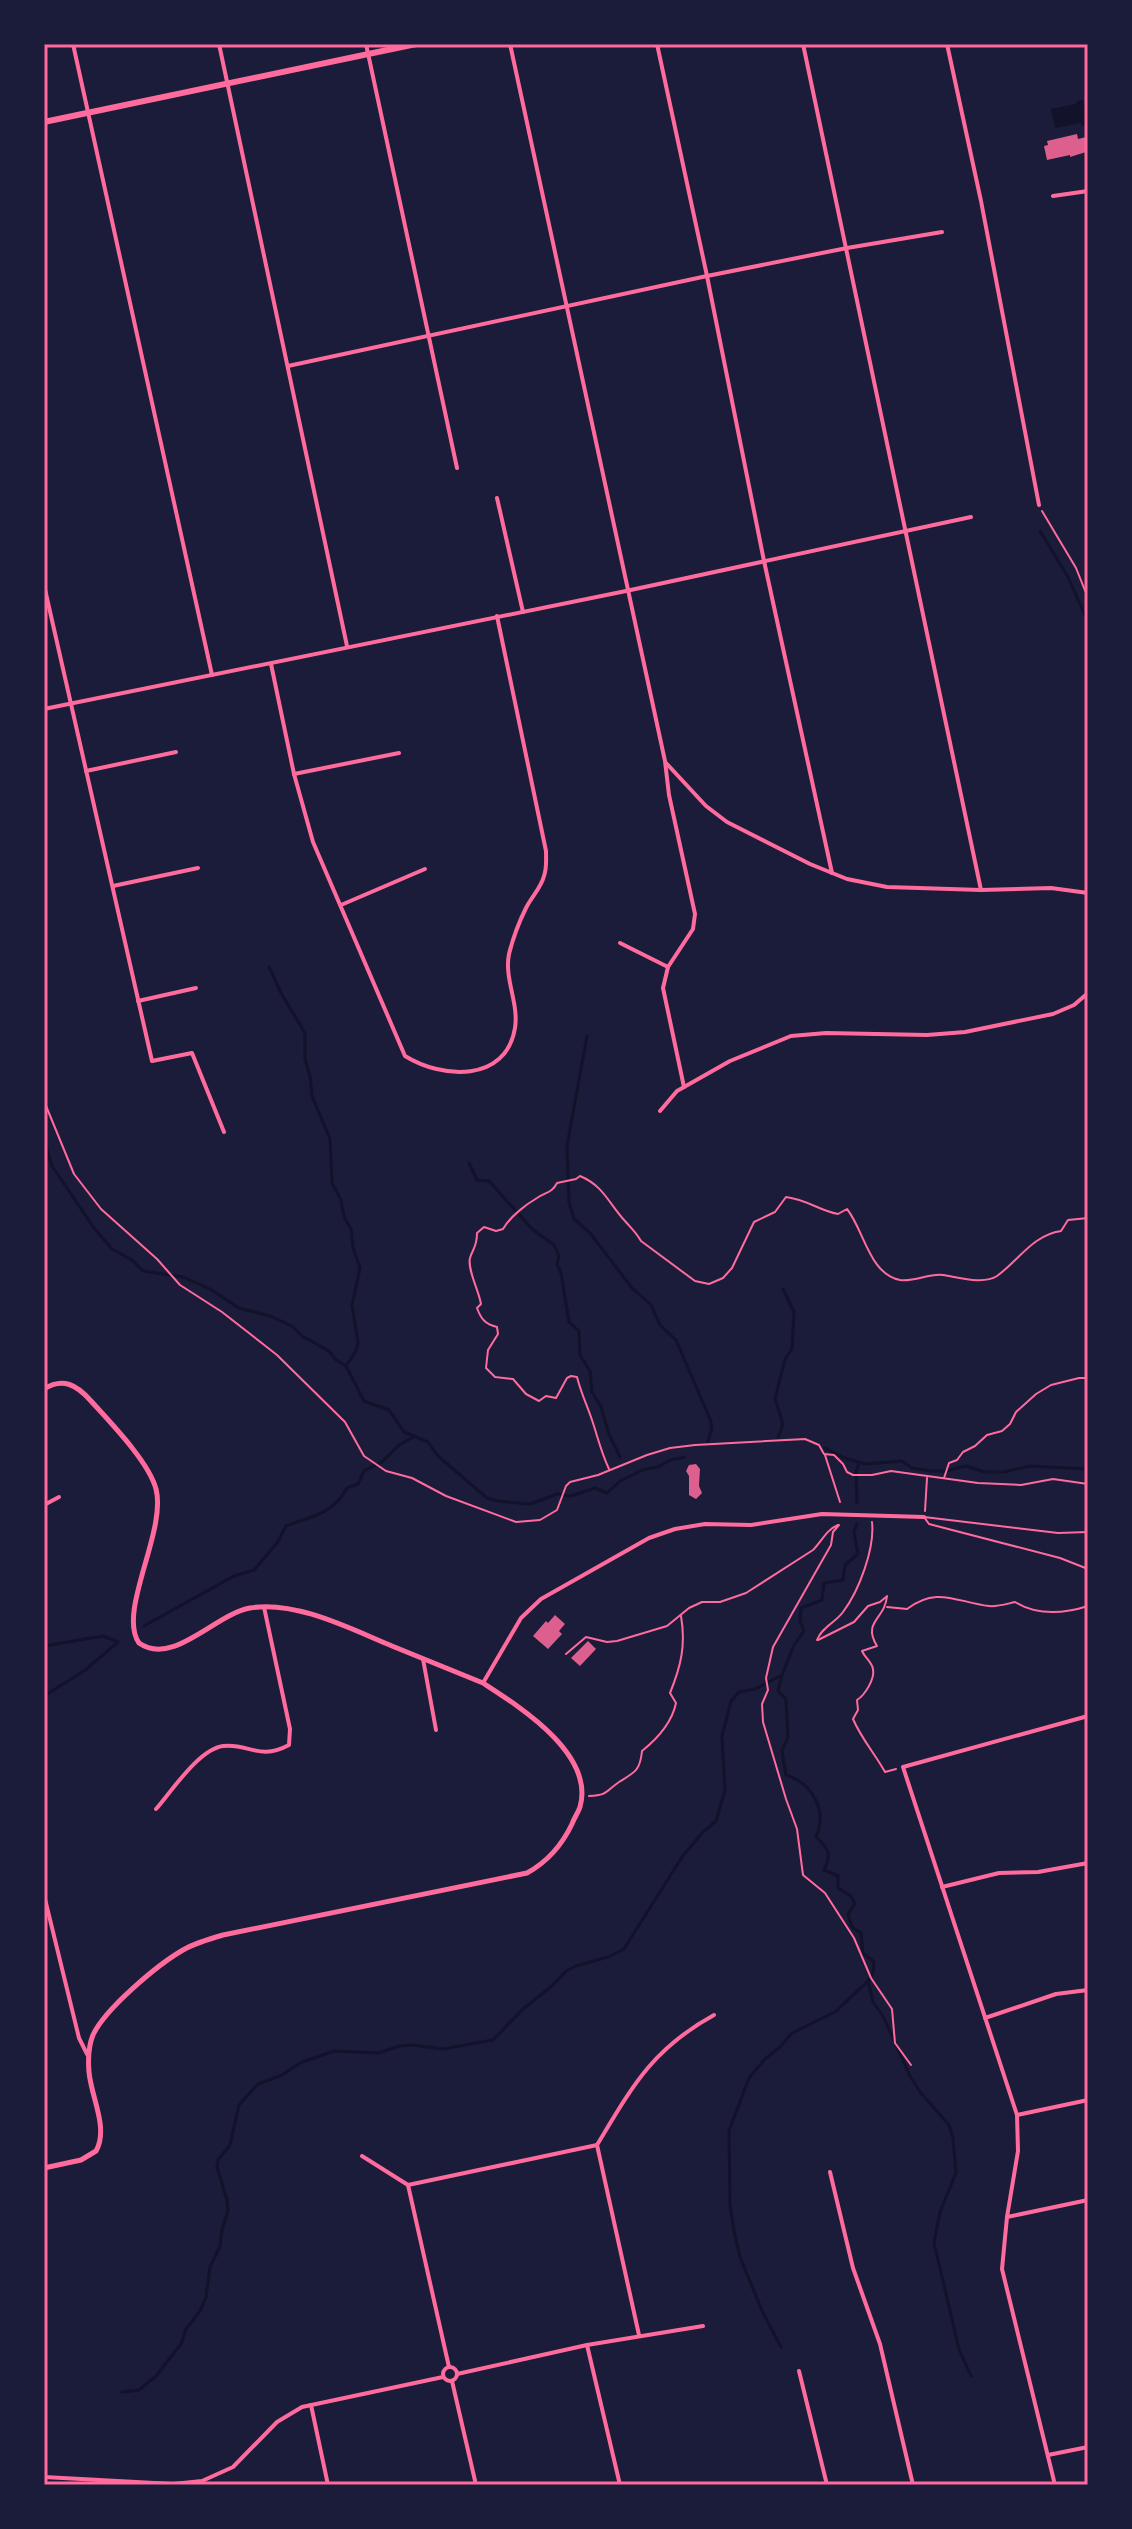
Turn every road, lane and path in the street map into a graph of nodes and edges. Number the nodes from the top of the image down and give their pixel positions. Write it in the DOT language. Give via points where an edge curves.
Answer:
graph roads {
  1 [pos="73,44"];
  2 [pos="219,44"];
  3 [pos="366,44"];
  4 [pos="416,44"];
  5 [pos="510,44"];
  6 [pos="657,44"];
  7 [pos="803,44"];
  8 [pos="947,44"];
  9 [pos="368,54"];
  10 [pos="228,84"];
  11 [pos="88,113"];
  12 [pos="44,122"];
  13 [pos="1088,191"];
  14 [pos="1053,196"];
  15 [pos="942,232"];
  16 [pos="847,248"];
  17 [pos="707,276"];
  18 [pos="566,307"];
  19 [pos="427,337"];
  20 [pos="288,366"];
  21 [pos="457,468"];
  22 [pos="497,498"];
  23 [pos="1039,505"];
  24 [pos="971,517"];
  25 [pos="907,531"];
  26 [pos="764,561"];
  27 [pos="44,585"];
  28 [pos="626,591"];
  29 [pos="1088,598"];
  30 [pos="523,612"];
  31 [pos="497,616"];
  32 [pos="347,646"];
  33 [pos="271,664"];
  34 [pos="212,675"];
  35 [pos="71,703"];
  36 [pos="44,709"];
  37 [pos="176,752"];
  38 [pos="399,753"];
  39 [pos="665,761"];
  40 [pos="86,771"];
  41 [pos="294,774"];
  42 [pos="198,868"];
  43 [pos="425,869"];
  44 [pos="832,873"];
  45 [pos="113,886"];
  46 [pos="981,890"];
  47 [pos="1088,893"];
  48 [pos="341,905"];
  49 [pos="620,943"];
  50 [pos="668,967"];
  51 [pos="196,988"];
  52 [pos="1088,993"];
  53 [pos="138,1001"];
  54 [pos="684,1087"];
  55 [pos="44,1101"];
  56 [pos="660,1111"];
  57 [pos="224,1132"];
  58 [pos="1088,1218"];
  59 [pos="1088,1378"];
  60 [pos="44,1389"];
  61 [pos="824,1454"];
  62 [pos="610,1470"];
  63 [pos="927,1477"];
  64 [pos="944,1479"];
  65 [pos="1088,1484"];
  66 [pos="59,1497"];
  67 [pos="840,1502"];
  68 [pos="44,1505"];
  69 [pos="924,1517"];
  70 [pos="872,1520"];
  71 [pos="1088,1532"];
  72 [pos="1088,1569"];
  73 [pos="1088,1606"];
  74 [pos="264,1607"];
  75 [pos="886,1607"];
  76 [pos="681,1615"];
  77 [pos="566,1654"];
  78 [pos="423,1659"];
  79 [pos="483,1683"];
  80 [pos="1088,1716"];
  81 [pos="436,1730"];
  82 [pos="903,1767"];
  83 [pos="581,1795"];
  84 [pos="156,1809"];
  85 [pos="1088,1863"];
  86 [pos="942,1887"];
  87 [pos="44,1895"];
  88 [pos="1088,1990"];
  89 [pos="714,2015"];
  90 [pos="985,2018"];
  91 [pos="89,2056"];
  92 [pos="911,2065"];
  93 [pos="1088,2100"];
  94 [pos="1017,2115"];
  95 [pos="597,2145"];
  96 [pos="362,2156"];
  97 [pos="44,2168"];
  98 [pos="830,2172"];
  99 [pos="408,2185"];
  100 [pos="1088,2200"];
  101 [pos="1007,2217"];
  102 [pos="703,2326"];
  103 [pos="639,2335"];
  104 [pos="587,2345"];
  105 [pos="449,2367"];
  106 [pos="799,2371"];
  107 [pos="457,2374"];
  108 [pos="443,2377"];
  109 [pos="452,2381"];
  110 [pos="311,2405"];
  111 [pos="1088,2447"];
  112 [pos="1048,2455"];
  113 [pos="44,2477"];
  114 [pos="183,2484"];
  115 [pos="328,2485"];
  116 [pos="476,2485"];
  117 [pos="620,2485"];
  118 [pos="827,2485"];
  119 [pos="913,2485"];
  120 [pos="1055,2485"];
  1 -- 11 [label="street"];
  2 -- 10 [label="street"];
  3 -- 9 [label="street"];
  4 -- 9 [label="main road"];
  5 -- 18 [label="street"];
  6 -- 17 [label="street"];
  7 -- 16 [label="street"];
  8 -- 23 [label="street"];
  9 -- 10 [label="main road"];
  9 -- 19 [label="street"];
  10 -- 11 [label="main road"];
  10 -- 20 [label="street"];
  11 -- 12 [label="main road"];
  11 -- 34 [label="street"];
  13 -- 14 [label="street"];
  15 -- 16 [label="street"];
  16 -- 17 [label="street"];
  16 -- 25 [label="street"];
  17 -- 18 [label="street"];
  17 -- 26 [label="street"];
  18 -- 19 [label="street"];
  18 -- 28 [label="street"];
  19 -- 20 [label="street"];
  19 -- 21 [label="street"];
  20 -- 32 [label="street"];
  22 -- 30 [label="street"];
  23 -- 29 [label="path"];
  24 -- 25 [label="street"];
  25 -- 26 [label="street"];
  25 -- 46 [label="street"];
  26 -- 28 [label="street"];
  26 -- 44 [label="street"];
  27 -- 35 [label="street"];
  28 -- 30 [label="street"];
  28 -- 39 [label="street"];
  30 -- 31 [label="street"];
  31 -- 32 [label="street"];
  31 -- 48 [label="street" via="546,851 546,872 527,905 508,959 515,1029 498,1059 482,1070 461,1072 438,1071 405,1056"];
  32 -- 33 [label="street"];
  33 -- 34 [label="street"];
  33 -- 41 [label="street"];
  34 -- 35 [label="street"];
  35 -- 36 [label="street"];
  35 -- 40 [label="street"];
  37 -- 40 [label="street"];
  38 -- 41 [label="street"];
  39 -- 44 [label="street" via="716,815"];
  39 -- 50 [label="street" via="695,914 693,929"];
  40 -- 45 [label="street"];
  41 -- 48 [label="street" via="313,842"];
  42 -- 45 [label="street"];
  43 -- 48 [label="street"];
  44 -- 46 [label="street" via="875,886"];
  45 -- 53 [label="street"];
  46 -- 47 [label="street"];
  49 -- 50 [label="street"];
  50 -- 54 [label="street" via="663,995"];
  51 -- 53 [label="street"];
  52 -- 54 [label="street" via="1053,1014 965,1032 791,1036 752,1050"];
  53 -- 57 [label="street" via="152,1061 192,1053"];
  54 -- 56 [label="street"];
  55 -- 62 [label="path" via="74,1174 101,1209 180,1285 277,1355 345,1422 364,1456 386,1471 516,1522 549,1517 570,1482"];
  58 -- 62 [label="path" via="1068,1220 1061,1231 1032,1243 992,1279 938,1274 898,1280 875,1262 847,1209 825,1212 786,1197 775,1212 754,1222 732,1268 709,1284 695,1281 641,1241 609,1197 588,1179 557,1183 503,1229 484,1227 477,1233 470,1255 479,1288 477,1308 498,1334 488,1350 486,1368 495,1377 513,1379 539,1401 556,1398 567,1378 577,1377"];
  59 -- 64 [label="path" via="1051,1385 1036,1394 1002,1431 987,1435 946,1467"];
  60 -- 74 [label="street" via="65,1382 81,1389 146,1467 155,1487 156,1524 132,1625 139,1643 171,1648 230,1614"];
  61 -- 62 [label="path" via="805,1439 695,1445"];
  61 -- 63 [label="path" via="834,1455 853,1475 891,1471"];
  61 -- 67 [label="path"];
  63 -- 64 [label="path"];
  63 -- 69 [label="path"];
  64 -- 65 [label="path"];
  66 -- 68 [label="street"];
  69 -- 71 [label="lane"];
  69 -- 72 [label="lane" via="929,1524"];
  69 -- 79 [label="street" via="822,1514 751,1525 705,1524 649,1538 541,1599 521,1618"];
  70 -- 75 [label="path" via="869,1557 855,1590 843,1613 817,1640 854,1622 887,1596"];
  73 -- 75 [label="path" via="1067,1612 1030,1611 1015,1602 993,1606 937,1595 907,1609"];
  74 -- 78 [label="street" via="330,1620"];
  74 -- 84 [label="street" via="289,1745 266,1753 214,1748"];
  75 -- 82 [label="path" via="870,1628 877,1646 862,1651 874,1673 857,1700 853,1719 885,1772"];
  76 -- 77 [label="path" via="667,1626 625,1640 586,1637"];
  76 -- 83 [label="path" via="682,1664 670,1693 675,1711 642,1751 641,1764 631,1777 608,1793"];
  76 -- 92 [label="path" via="702,1602 746,1593 807,1554 839,1525 773,1647 763,1722 797,1829 803,1875 825,1893 854,1938 892,2009 895,2043"];
  78 -- 79 [label="street"];
  78 -- 81 [label="street"];
  79 -- 83 [label="street" via="560,1743 575,1765"];
  80 -- 82 [label="street"];
  82 -- 86 [label="street"];
  83 -- 91 [label="street" via="564,1840 527,1873 223,1935 184,1949 112,2010 94,2034"];
  85 -- 86 [label="street" via="999,1873"];
  86 -- 90 [label="street"];
  87 -- 91 [label="street" via="79,2038"];
  88 -- 90 [label="street" via="1056,1994"];
  89 -- 95 [label="street" via="665,2048 636,2080"];
  90 -- 94 [label="street"];
  91 -- 97 [label="street" via="101,2134 96,2151"];
  93 -- 94 [label="street"];
  94 -- 101 [label="street" via="1018,2151"];
  95 -- 99 [label="street"];
  95 -- 103 [label="street"];
  96 -- 99 [label="street"];
  98 -- 119 [label="street" via="853,2268 880,2344"];
  99 -- 105 [label="street"];
  100 -- 101 [label="street"];
  101 -- 112 [label="street" via="1002,2269"];
  102 -- 103 [label="street"];
  103 -- 104 [label="street"];
  104 -- 107 [label="street"];
  104 -- 117 [label="street"];
  105 -- 107 [label="street"];
  105 -- 108 [label="street"];
  106 -- 118 [label="street"];
  107 -- 109 [label="street"];
  108 -- 109 [label="street"];
  108 -- 110 [label="street"];
  109 -- 116 [label="street"];
  110 -- 114 [label="street" via="284,2417 226,2472"];
  110 -- 115 [label="street"];
  111 -- 112 [label="street"];
  112 -- 120 [label="street"];
  113 -- 114 [label="street"];
}
